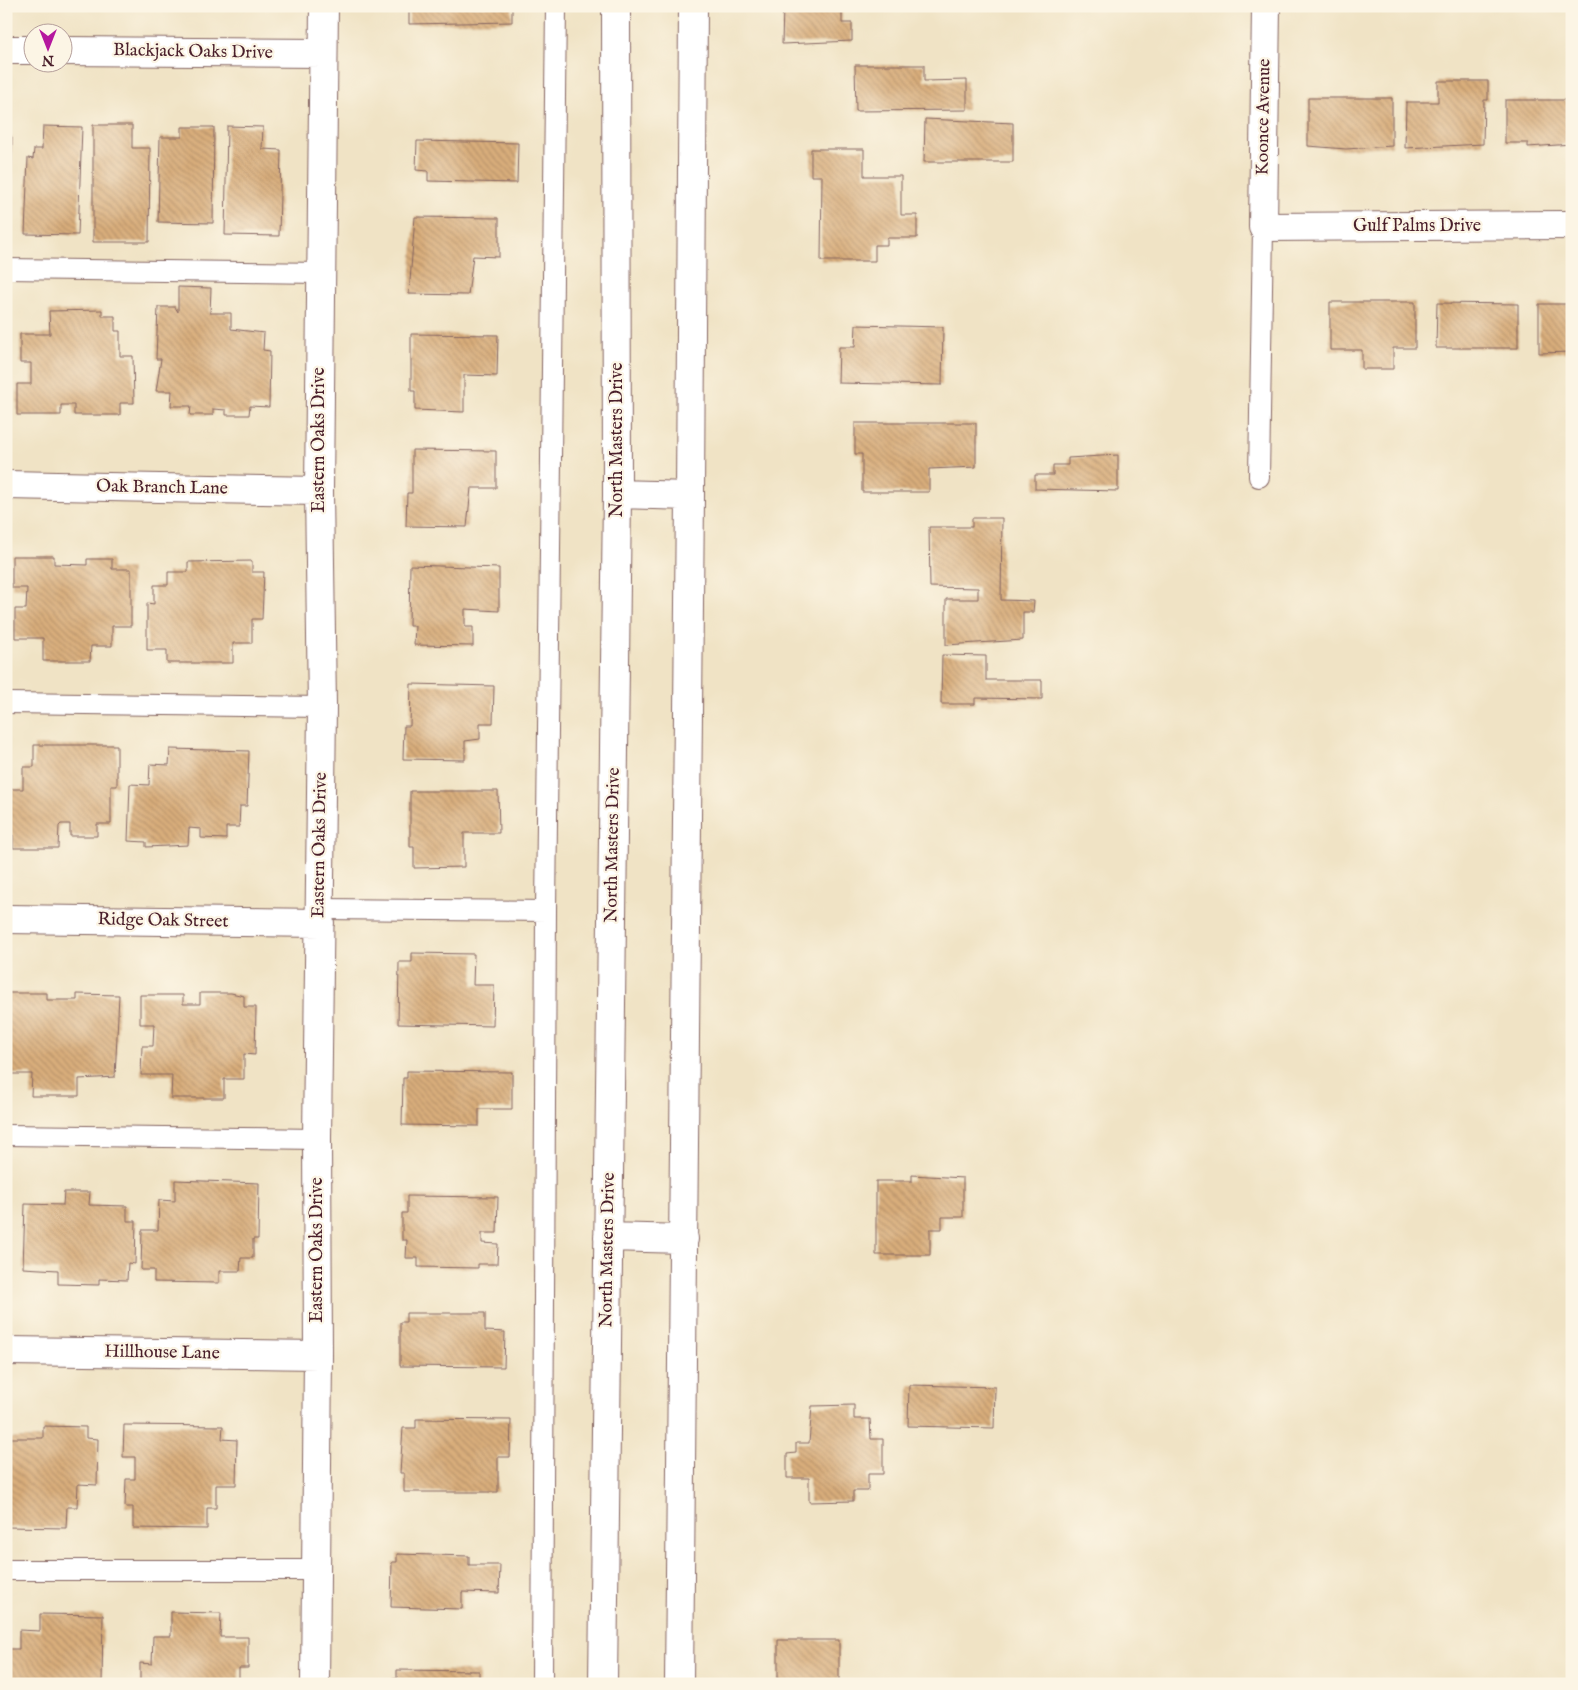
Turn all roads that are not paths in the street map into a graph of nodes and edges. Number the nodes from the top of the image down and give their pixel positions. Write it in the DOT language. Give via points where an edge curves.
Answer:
graph roads {
  1 [pos="324,6"];
  2 [pos="556,6"];
  3 [pos="616,6"];
  4 [pos="693,6"];
  5 [pos="1266,6"];
  6 [pos="6,50"];
  7 [pos="22,50"];
  8 [pos="72,51"];
  9 [pos="323,53"];
  10 [pos="1572,225"];
  11 [pos="1263,227"];
  12 [pos="6,269"];
  13 [pos="321,273"];
  14 [pos="1259,477"];
  15 [pos="6,485"];
  16 [pos="319,491"];
  17 [pos="617,494"];
  18 [pos="690,496"];
  19 [pos="6,703"];
  20 [pos="322,706"];
  21 [pos="546,911"];
  22 [pos="320,916"];
  23 [pos="6,918"];
  24 [pos="6,1135"];
  25 [pos="317,1139"];
  26 [pos="608,1238"];
  27 [pos="684,1239"];
  28 [pos="6,1352"];
  29 [pos="318,1355"];
  30 [pos="6,1570"];
  31 [pos="316,1570"];
  32 [pos="315,1684"];
  33 [pos="542,1684"];
  34 [pos="603,1684"];
  35 [pos="679,1684"];
  1 -- 9 [label="main road, Eastern Oaks Drive"];
  2 -- 21 [label="lane"];
  3 -- 17 [label="main road, North Masters Drive"];
  4 -- 18 [label="main road"];
  5 -- 11 [label="main road, Koonce Avenue"];
  6 -- 7 [label="main road"];
  8 -- 9 [label="main road, Blackjack Oaks Drive"];
  9 -- 13 [label="main road, Eastern Oaks Drive"];
  10 -- 11 [label="main road, Gulf Palms Drive"];
  11 -- 14 [label="lane"];
  12 -- 13 [label="lane"];
  13 -- 16 [label="main road, Eastern Oaks Drive"];
  15 -- 16 [label="main road, Oak Branch Lane"];
  16 -- 20 [label="main road, Eastern Oaks Drive"];
  17 -- 18 [label="main road"];
  17 -- 26 [label="main road, North Masters Drive"];
  18 -- 27 [label="main road"];
  19 -- 20 [label="lane"];
  20 -- 22 [label="main road, Eastern Oaks Drive"];
  21 -- 22 [label="lane"];
  21 -- 33 [label="lane"];
  22 -- 23 [label="main road, Ridge Oak Street"];
  22 -- 25 [label="main road, Eastern Oaks Drive"];
  24 -- 25 [label="lane"];
  25 -- 29 [label="main road, Eastern Oaks Drive"];
  26 -- 27 [label="main road"];
  26 -- 34 [label="main road, North Masters Drive"];
  27 -- 35 [label="main road"];
  28 -- 29 [label="main road, Hillhouse Lane"];
  29 -- 31 [label="main road, Eastern Oaks Drive"];
  30 -- 31 [label="lane"];
  31 -- 32 [label="main road, Eastern Oaks Drive"];
}
